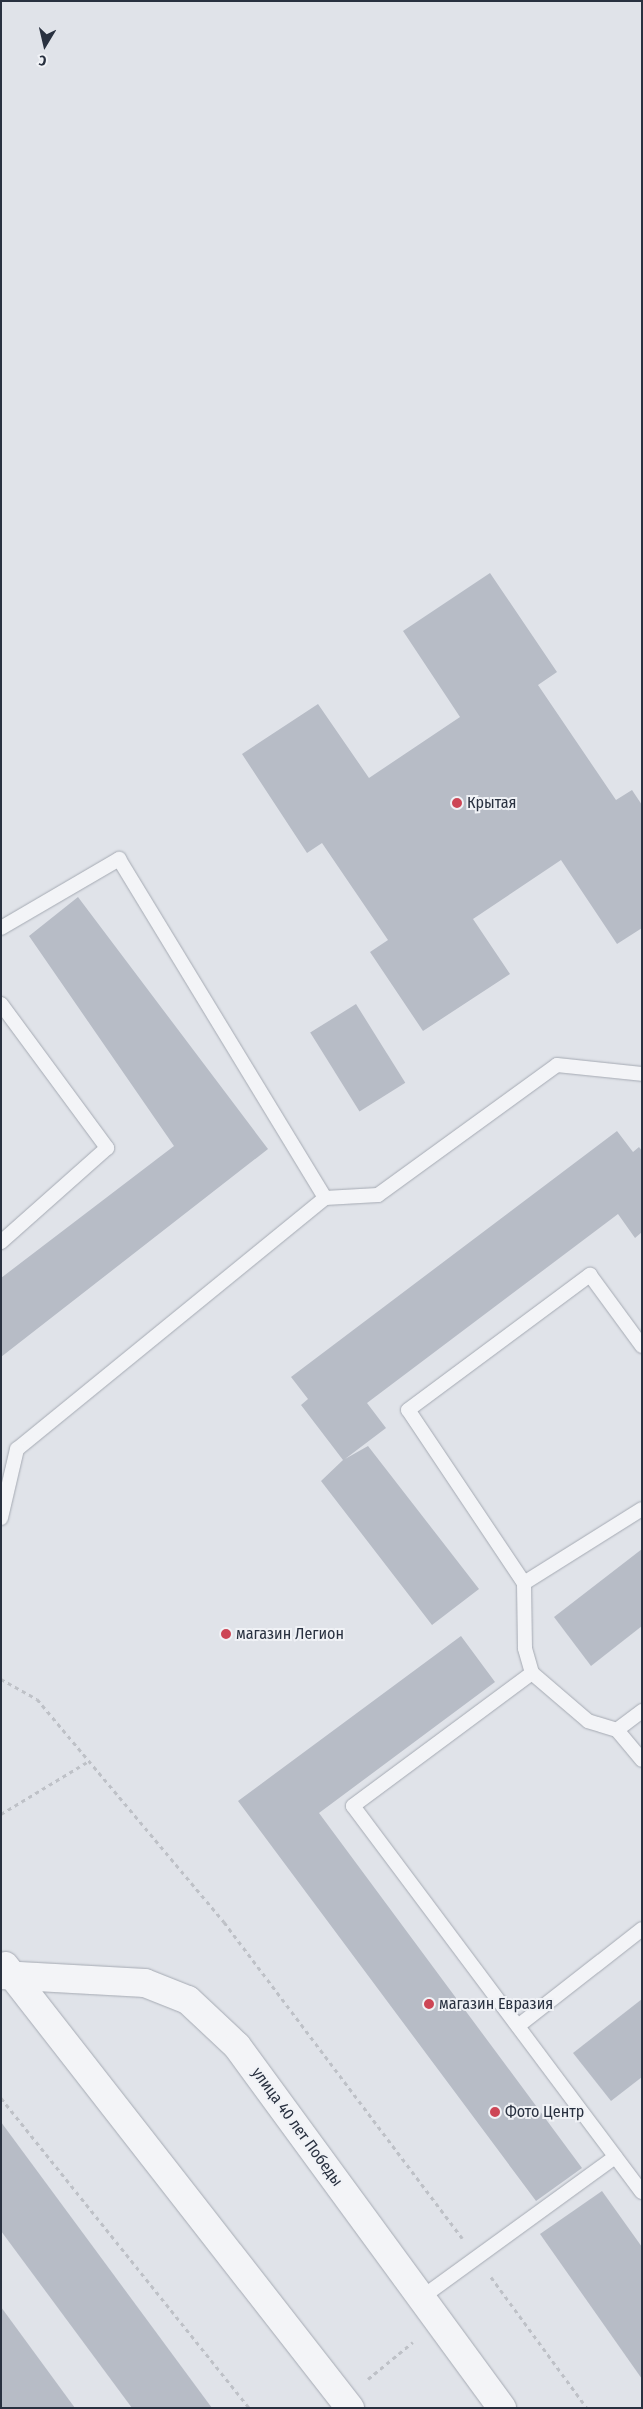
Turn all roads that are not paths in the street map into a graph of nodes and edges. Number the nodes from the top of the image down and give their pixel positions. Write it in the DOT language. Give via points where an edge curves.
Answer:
graph roads {
  1 [pos="1,928"];
  2 [pos="1,1004"];
  3 [pos="642,1074"];
  4 [pos="325,1198"];
  5 [pos="1,1242"];
  6 [pos="642,1346"];
  7 [pos="642,1509"];
  8 [pos="1,1518"];
  9 [pos="524,1583"];
  10 [pos="532,1673"];
  11 [pos="642,1712"];
  12 [pos="616,1730"];
  13 [pos="642,1760"];
  14 [pos="642,1929"];
  15 [pos="5,1970"];
  16 [pos="518,2026"];
  17 [pos="615,2157"];
  18 [pos="642,2192"];
  19 [pos="422,2298"];
  20 [pos="347,2403"];
  21 [pos="502,2408"];
  1 -- 4 [label="lane" via="119,859"];
  2 -- 5 [label="lane" via="106,1148"];
  3 -- 4 [label="lane" via="557,1065 378,1195"];
  4 -- 8 [label="lane" via="17,1448"];
  6 -- 9 [label="lane" via="590,1275 408,1410"];
  7 -- 9 [label="lane"];
  9 -- 10 [label="lane" via="523,1620"];
  10 -- 12 [label="lane" via="588,1721"];
  10 -- 16 [label="lane" via="353,1806"];
  11 -- 12 [label="lane"];
  12 -- 13 [label="lane"];
  14 -- 16 [label="lane"];
  15 -- 19 [label="street, улица 40 лет Победы" via="145,1983 188,2000 237,2046"];
  15 -- 20 [label="street, улица 40 лет Победы"];
  16 -- 17 [label="lane"];
  17 -- 18 [label="lane"];
  17 -- 19 [label="lane"];
  19 -- 21 [label="street, улица 40 лет Победы"];
}
